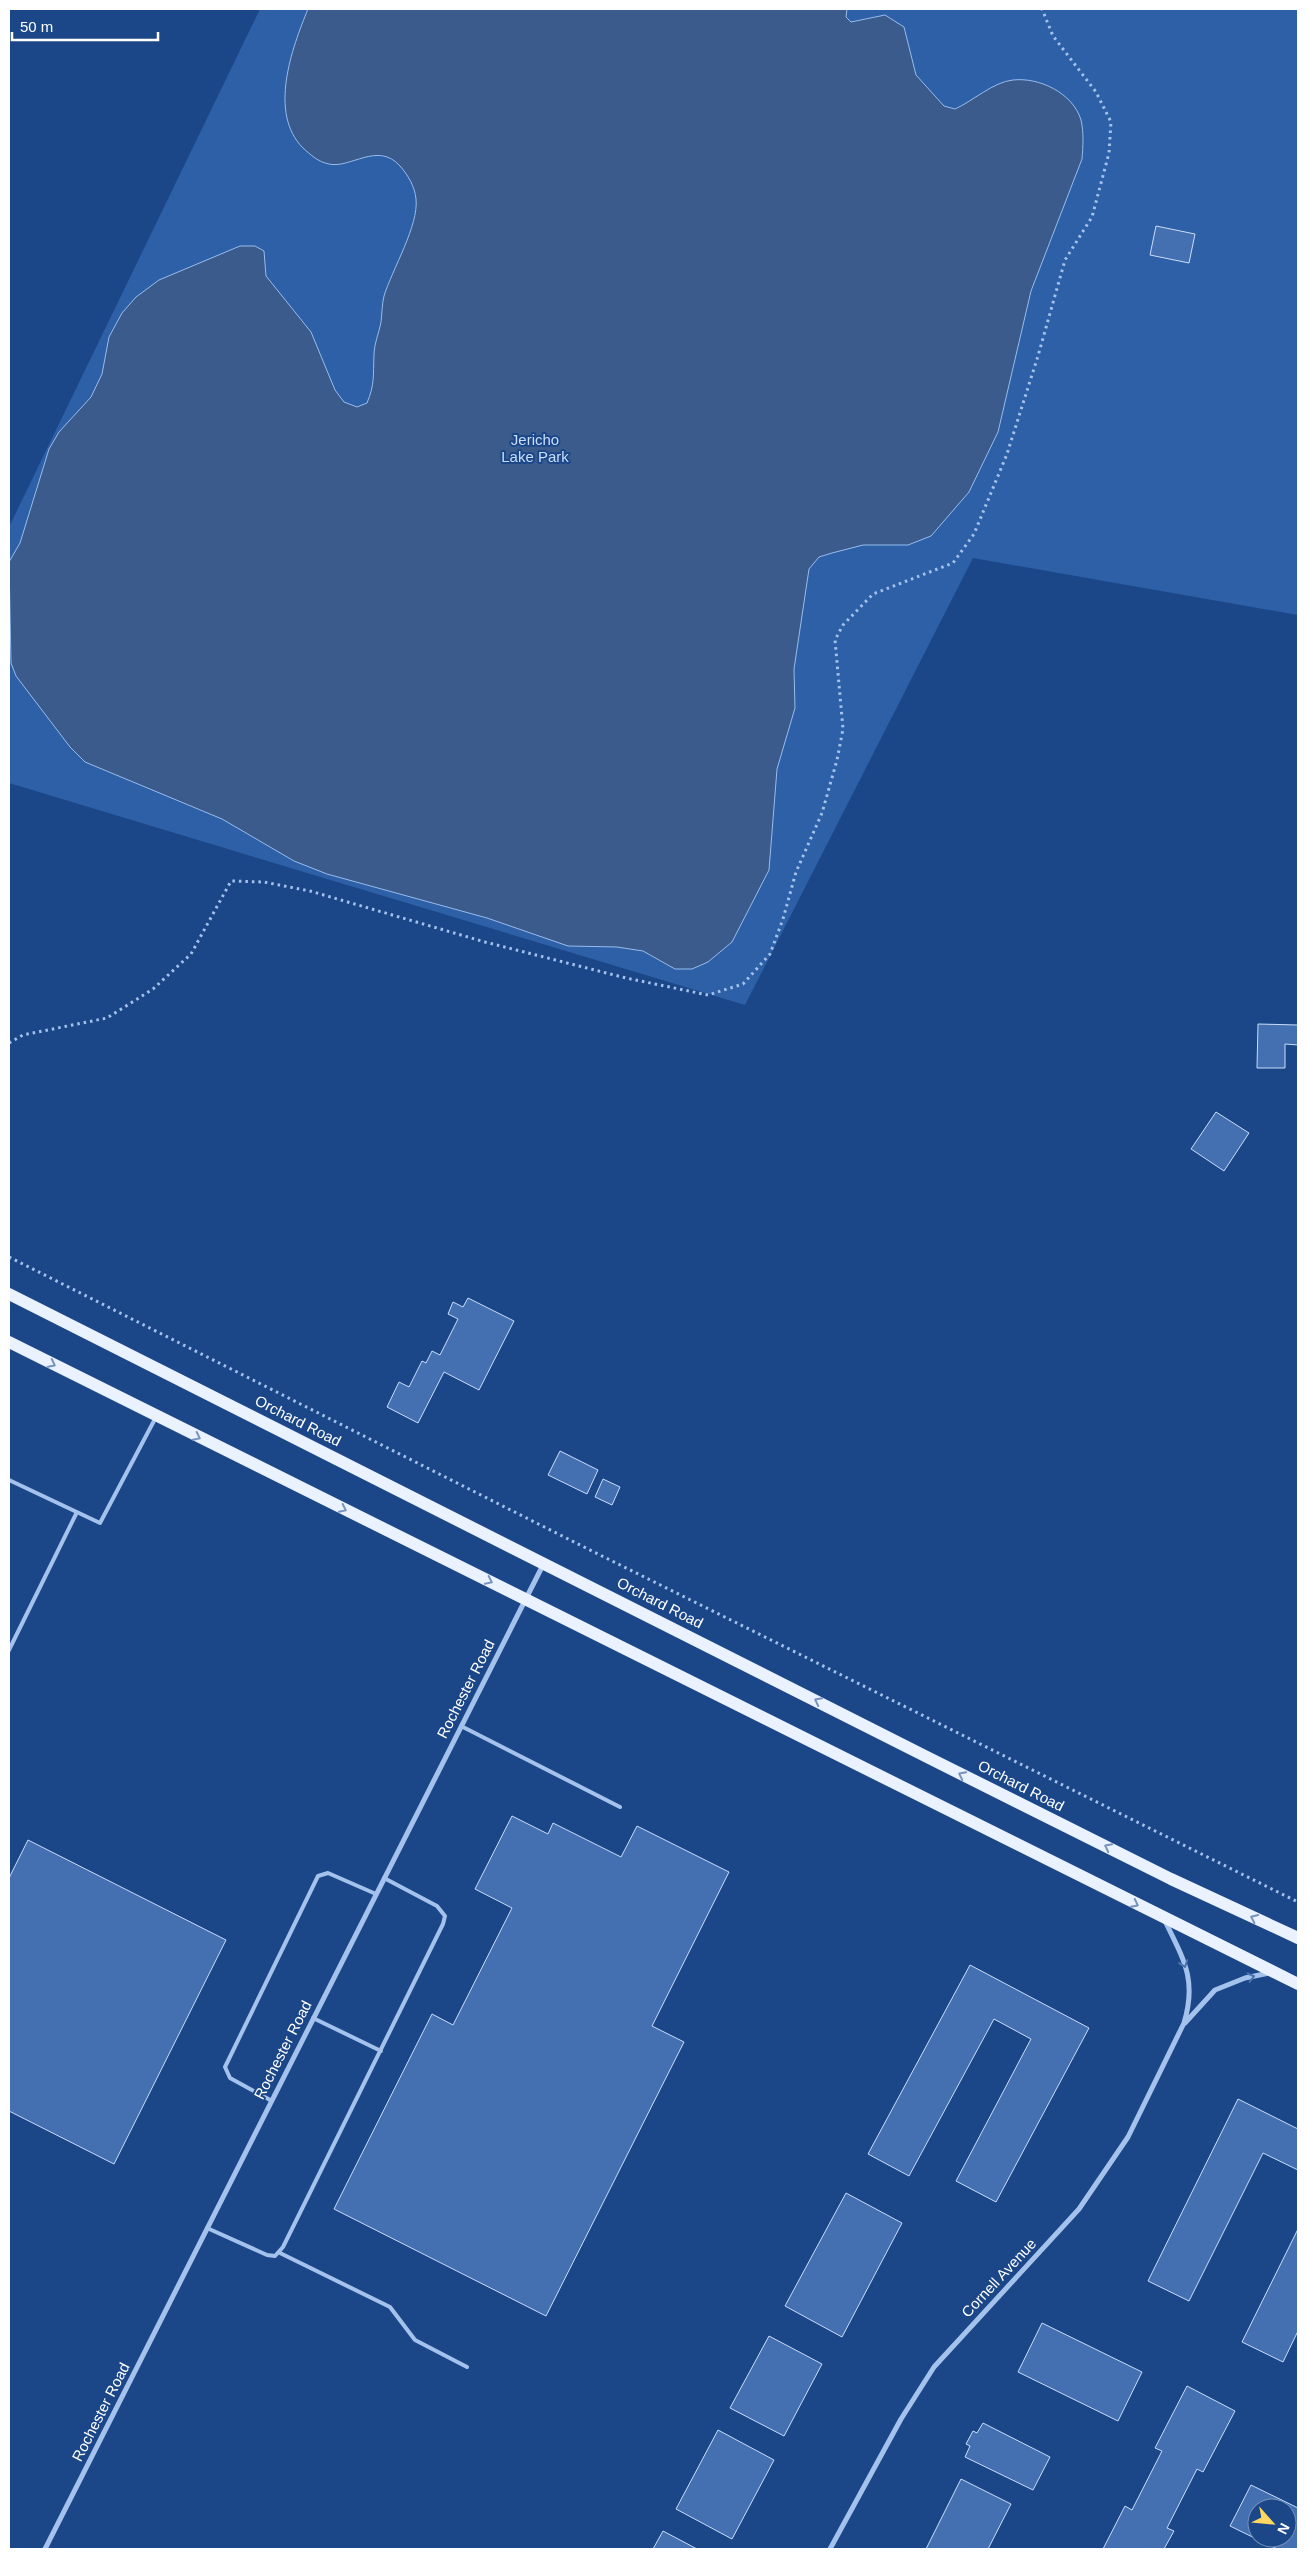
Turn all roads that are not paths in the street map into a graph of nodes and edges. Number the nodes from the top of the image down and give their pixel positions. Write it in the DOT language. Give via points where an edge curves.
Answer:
graph roads {
  1 [pos="9,1294"];
  2 [pos="9,1342"];
  3 [pos="156,1416"];
  4 [pos="9,1480"];
  5 [pos="77,1512"];
  6 [pos="544,1562"];
  7 [pos="525,1600"];
  8 [pos="9,1650"];
  9 [pos="461,1726"];
  10 [pos="620,1807"];
  11 [pos="384,1878"];
  12 [pos="376,1894"];
  13 [pos="1165,1919"];
  14 [pos="1298,1938"];
  15 [pos="1271,1972"];
  16 [pos="1298,1984"];
  17 [pos="314,2018"];
  18 [pos="1184,2023"];
  19 [pos="381,2051"];
  20 [pos="272,2101"];
  21 [pos="208,2228"];
  22 [pos="280,2253"];
  23 [pos="467,2367"];
  24 [pos="46,2549"];
  25 [pos="830,2549"];
  1 -- 6 [label="main road, Orchard Road"];
  2 -- 3 [label="main road, one-way"];
  3 -- 5 [label="lane" via="100,1523"];
  3 -- 7 [label="main road, one-way"];
  4 -- 5 [label="lane"];
  5 -- 8 [label="lane"];
  6 -- 7 [label="street, Rochester Road"];
  14 -- 6 [label="main road, Orchard Road, one-way" via="1137,1862"];
  7 -- 9 [label="street, Rochester Road"];
  7 -- 13 [label="main road, one-way"];
  9 -- 10 [label="lane"];
  9 -- 11 [label="street, Rochester Road"];
  11 -- 12 [label="street, Rochester Road"];
  11 -- 19 [label="lane" via="436,1906 445,1916"];
  12 -- 17 [label="street, Rochester Road"];
  12 -- 20 [label="lane" via="328,1873 318,1876 224,2067 230,2078"];
  13 -- 15 [label="main road"];
  13 -- 18 [label="street, Cornell Avenue, one-way" via="1191,1983 1190,2004"];
  15 -- 16 [label="main road"];
  18 -- 15 [label="street, Cornell Avenue, one-way" via="1215,1990"];
  17 -- 19 [label="lane"];
  17 -- 20 [label="street, Rochester Road"];
  18 -- 25 [label="street, Cornell Avenue" via="1128,2137 1079,2209 934,2367 900,2419"];
  19 -- 22 [label="lane"];
  20 -- 21 [label="street, Rochester Road"];
  21 -- 22 [label="lane" via="267,2256"];
  21 -- 24 [label="street, Rochester Road"];
  22 -- 23 [label="lane" via="390,2307 415,2340"];
}
